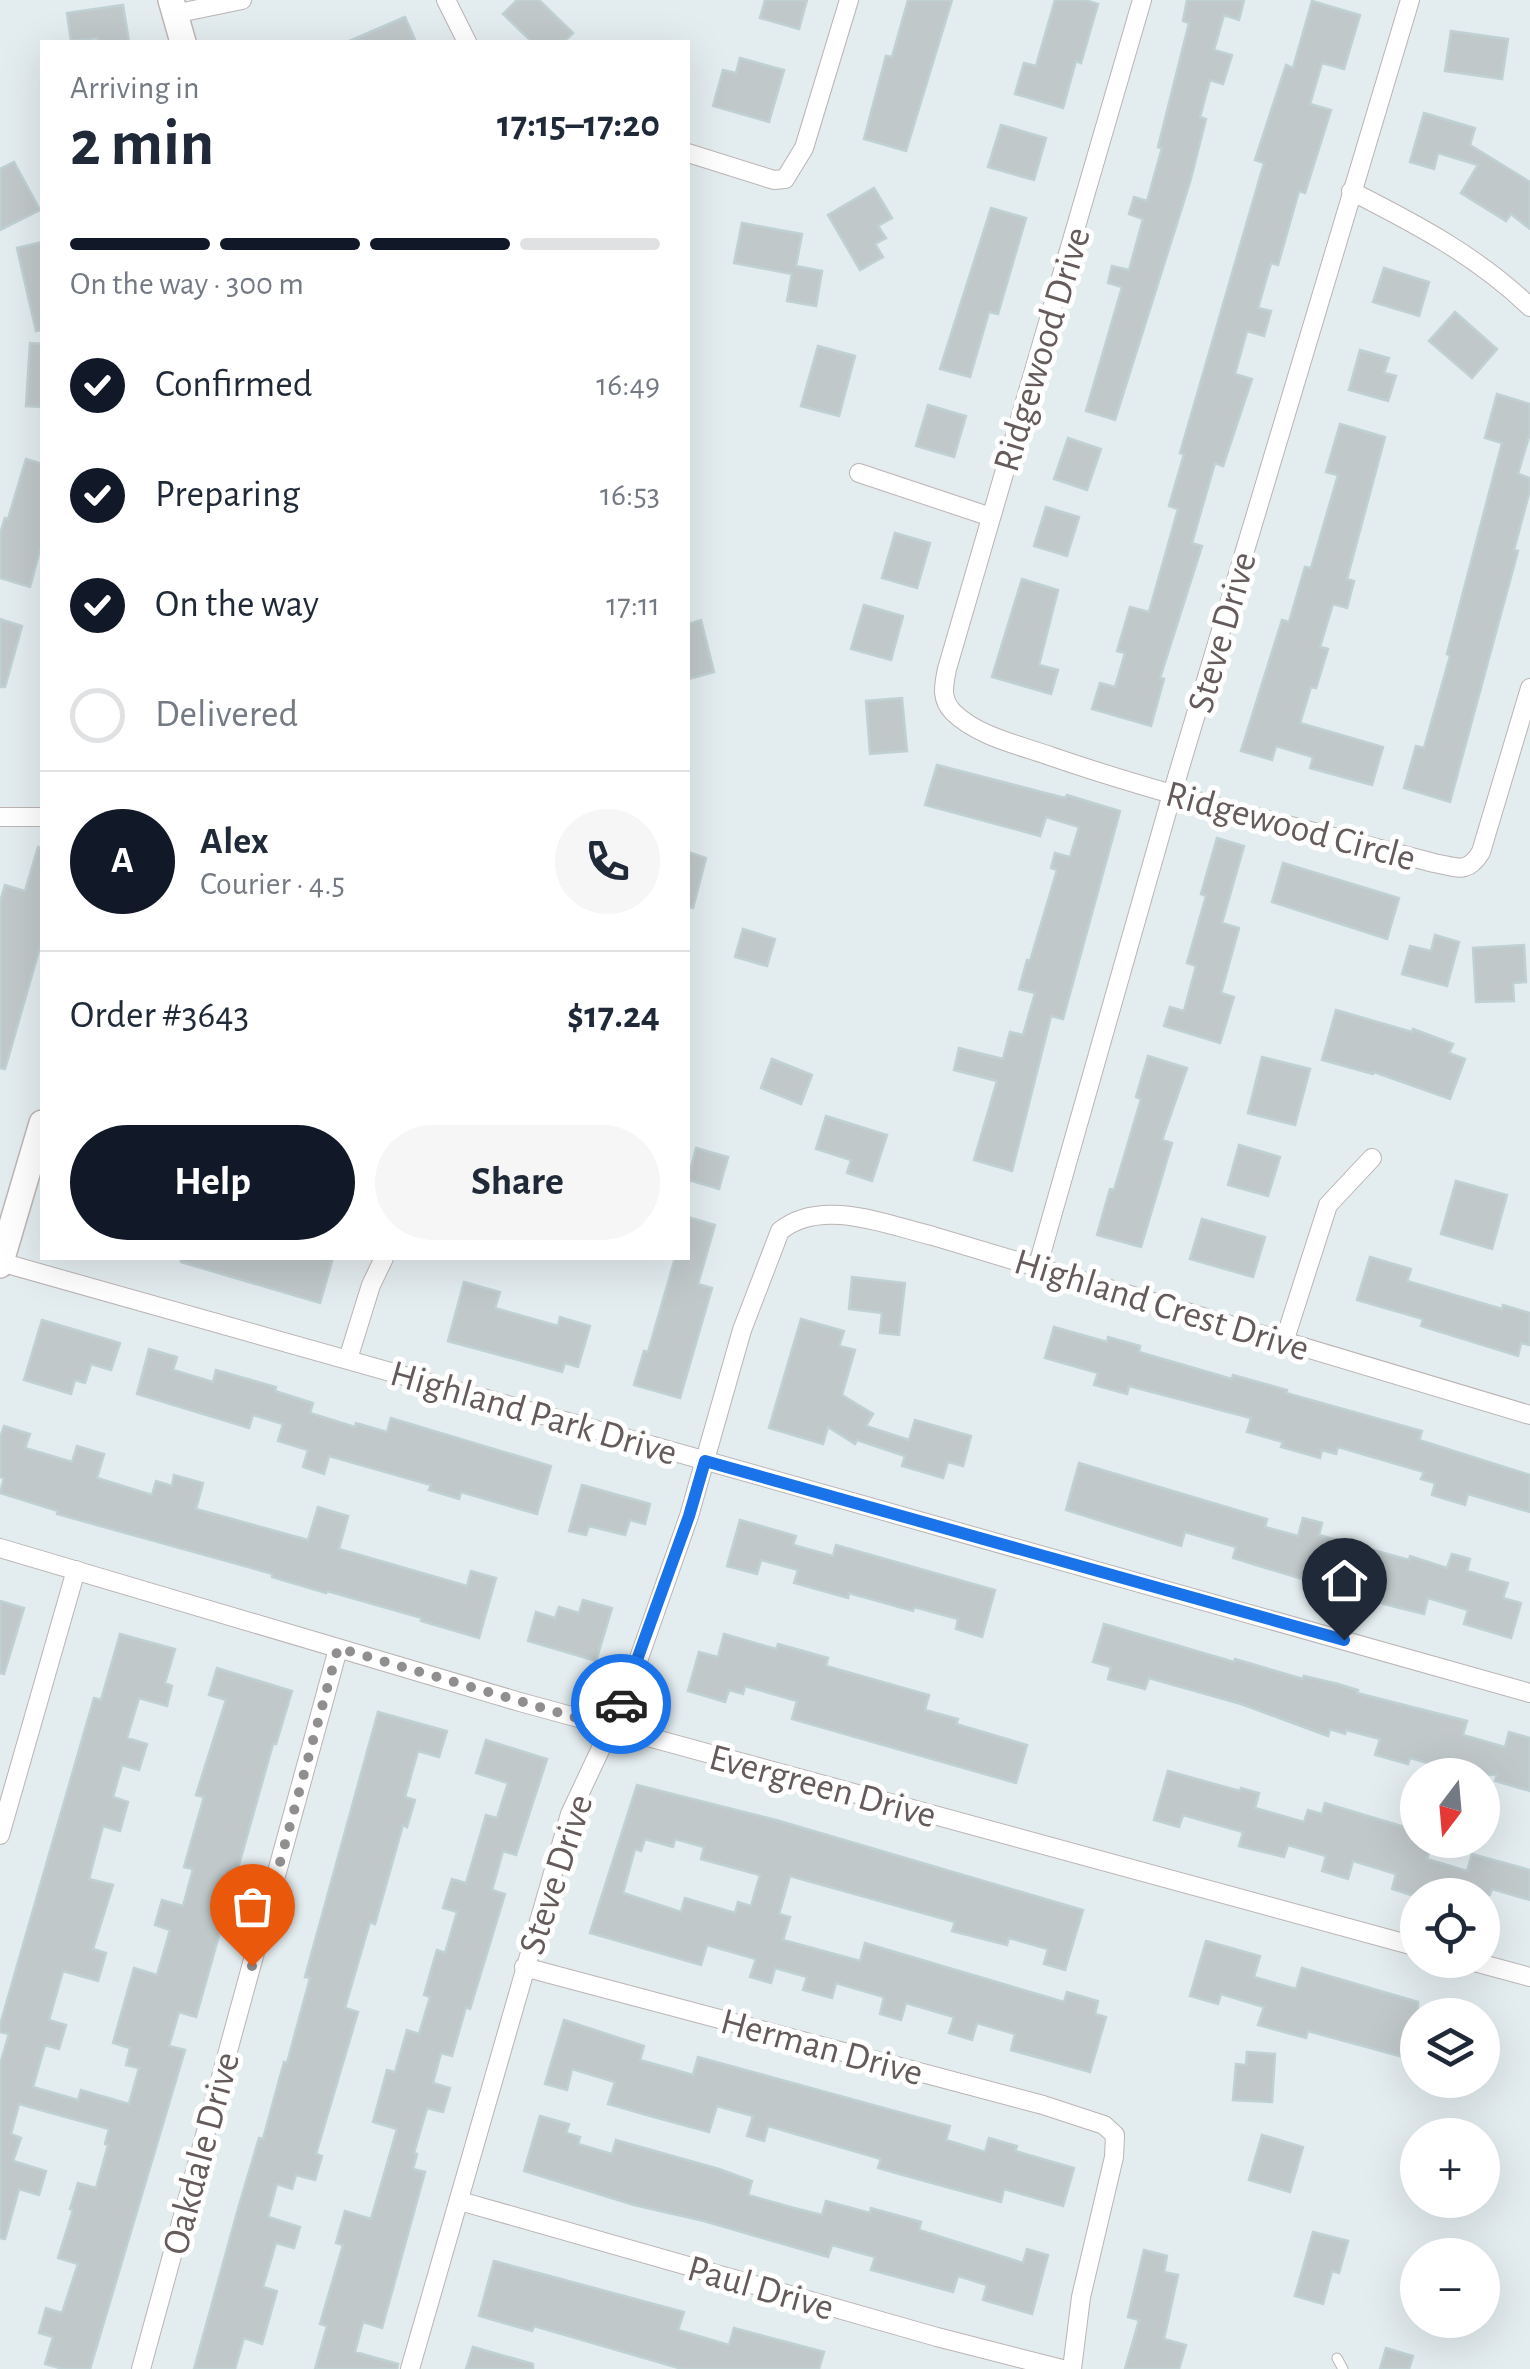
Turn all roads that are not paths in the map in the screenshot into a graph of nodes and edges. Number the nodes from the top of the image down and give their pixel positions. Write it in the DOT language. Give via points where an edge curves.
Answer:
graph roads {
  1 [pos="242,0"];
  2 [pos="446,0"];
  3 [pos="849,0"];
  4 [pos="1142,0"];
  5 [pos="1410,0"];
  6 [pos="173,7"];
  7 [pos="182,40"];
  8 [pos="465,40"];
  9 [pos="690,154"];
  10 [pos="1351,191"];
  11 [pos="1530,307"];
  12 [pos="859,473"];
  13 [pos="991,517"];
  14 [pos="1530,688"];
  15 [pos="944,698"];
  16 [pos="1172,794"];
  17 [pos="0,817"];
  18 [pos="40,817"];
  19 [pos="40,1130"];
  20 [pos="1372,1158"];
  21 [pos="791,1222"];
  22 [pos="383,1260"];
  23 [pos="0,1263"];
  24 [pos="1038,1265"];
  25 [pos="1284,1342"];
  26 [pos="348,1360"];
  27 [pos="1530,1415"];
  28 [pos="705,1461"];
  29 [pos="0,1548"];
  30 [pos="76,1570"];
  31 [pos="338,1648"];
  32 [pos="1530,1693"];
  33 [pos="608,1727"];
  34 [pos="0,1835"];
  35 [pos="1400,1941"];
  36 [pos="524,1967"];
  37 [pos="1500,1969"];
  38 [pos="1530,1977"];
  39 [pos="460,2201"];
  40 [pos="1337,2358"];
  41 [pos="141,2369"];
  42 [pos="410,2369"];
  43 [pos="1062,2369"];
  44 [pos="1072,2369"];
  45 [pos="1344,2369"];
  1 -- 6 [label="street"];
  2 -- 8 [label="street"];
  3 -- 9 [label="street" via="804,148 785,178"];
  4 -- 13 [label="street, Ridgewood Drive"];
  5 -- 10 [label="street, Steve Drive"];
  6 -- 7 [label="street"];
  10 -- 11 [label="street" via="1439,236"];
  10 -- 16 [label="street, Steve Drive"];
  12 -- 13 [label="street"];
  13 -- 15 [label="street, Ridgewood Drive"];
  14 -- 16 [label="street, Ridgewood Circle" via="1481,852 1464,868"];
  15 -- 16 [label="street, Ridgewood Circle" via="966,722 998,738"];
  16 -- 24 [label="street, Steve Drive"];
  17 -- 18 [label="street"];
  19 -- 23 [label="street"];
  20 -- 25 [label="street" via="1328,1206"];
  21 -- 24 [label="street, Highland Crest Drive" via="854,1218"];
  21 -- 28 [label="street, Steve Drive" via="772,1245"];
  22 -- 26 [label="street"];
  23 -- 26 [label="street, Highland Park Drive"];
  24 -- 25 [label="street, Highland Crest Drive"];
  25 -- 27 [label="street, Highland Crest Drive"];
  26 -- 28 [label="street, Highland Park Drive"];
  28 -- 32 [label="street, Highland Park Drive"];
  28 -- 33 [label="street, Steve Drive" via="626,1695"];
  29 -- 30 [label="street, Evergreen Drive"];
  30 -- 31 [label="street, Evergreen Drive"];
  30 -- 34 [label="street"];
  31 -- 33 [label="street, Evergreen Drive"];
  31 -- 41 [label="street, Oakdale Drive"];
  33 -- 35 [label="street, Evergreen Drive"];
  33 -- 36 [label="street, Steve Drive" via="570,1814"];
  36 -- 39 [label="street, Steve Drive"];
  36 -- 44 [label="street, Herman Drive" via="1104,2124 1116,2135 1114,2157 1081,2297"];
  37 -- 38 [label="street"];
  39 -- 42 [label="street, Steve Drive"];
  39 -- 43 [label="street, Paul Drive"];
  40 -- 45 [label="lane"];
}
